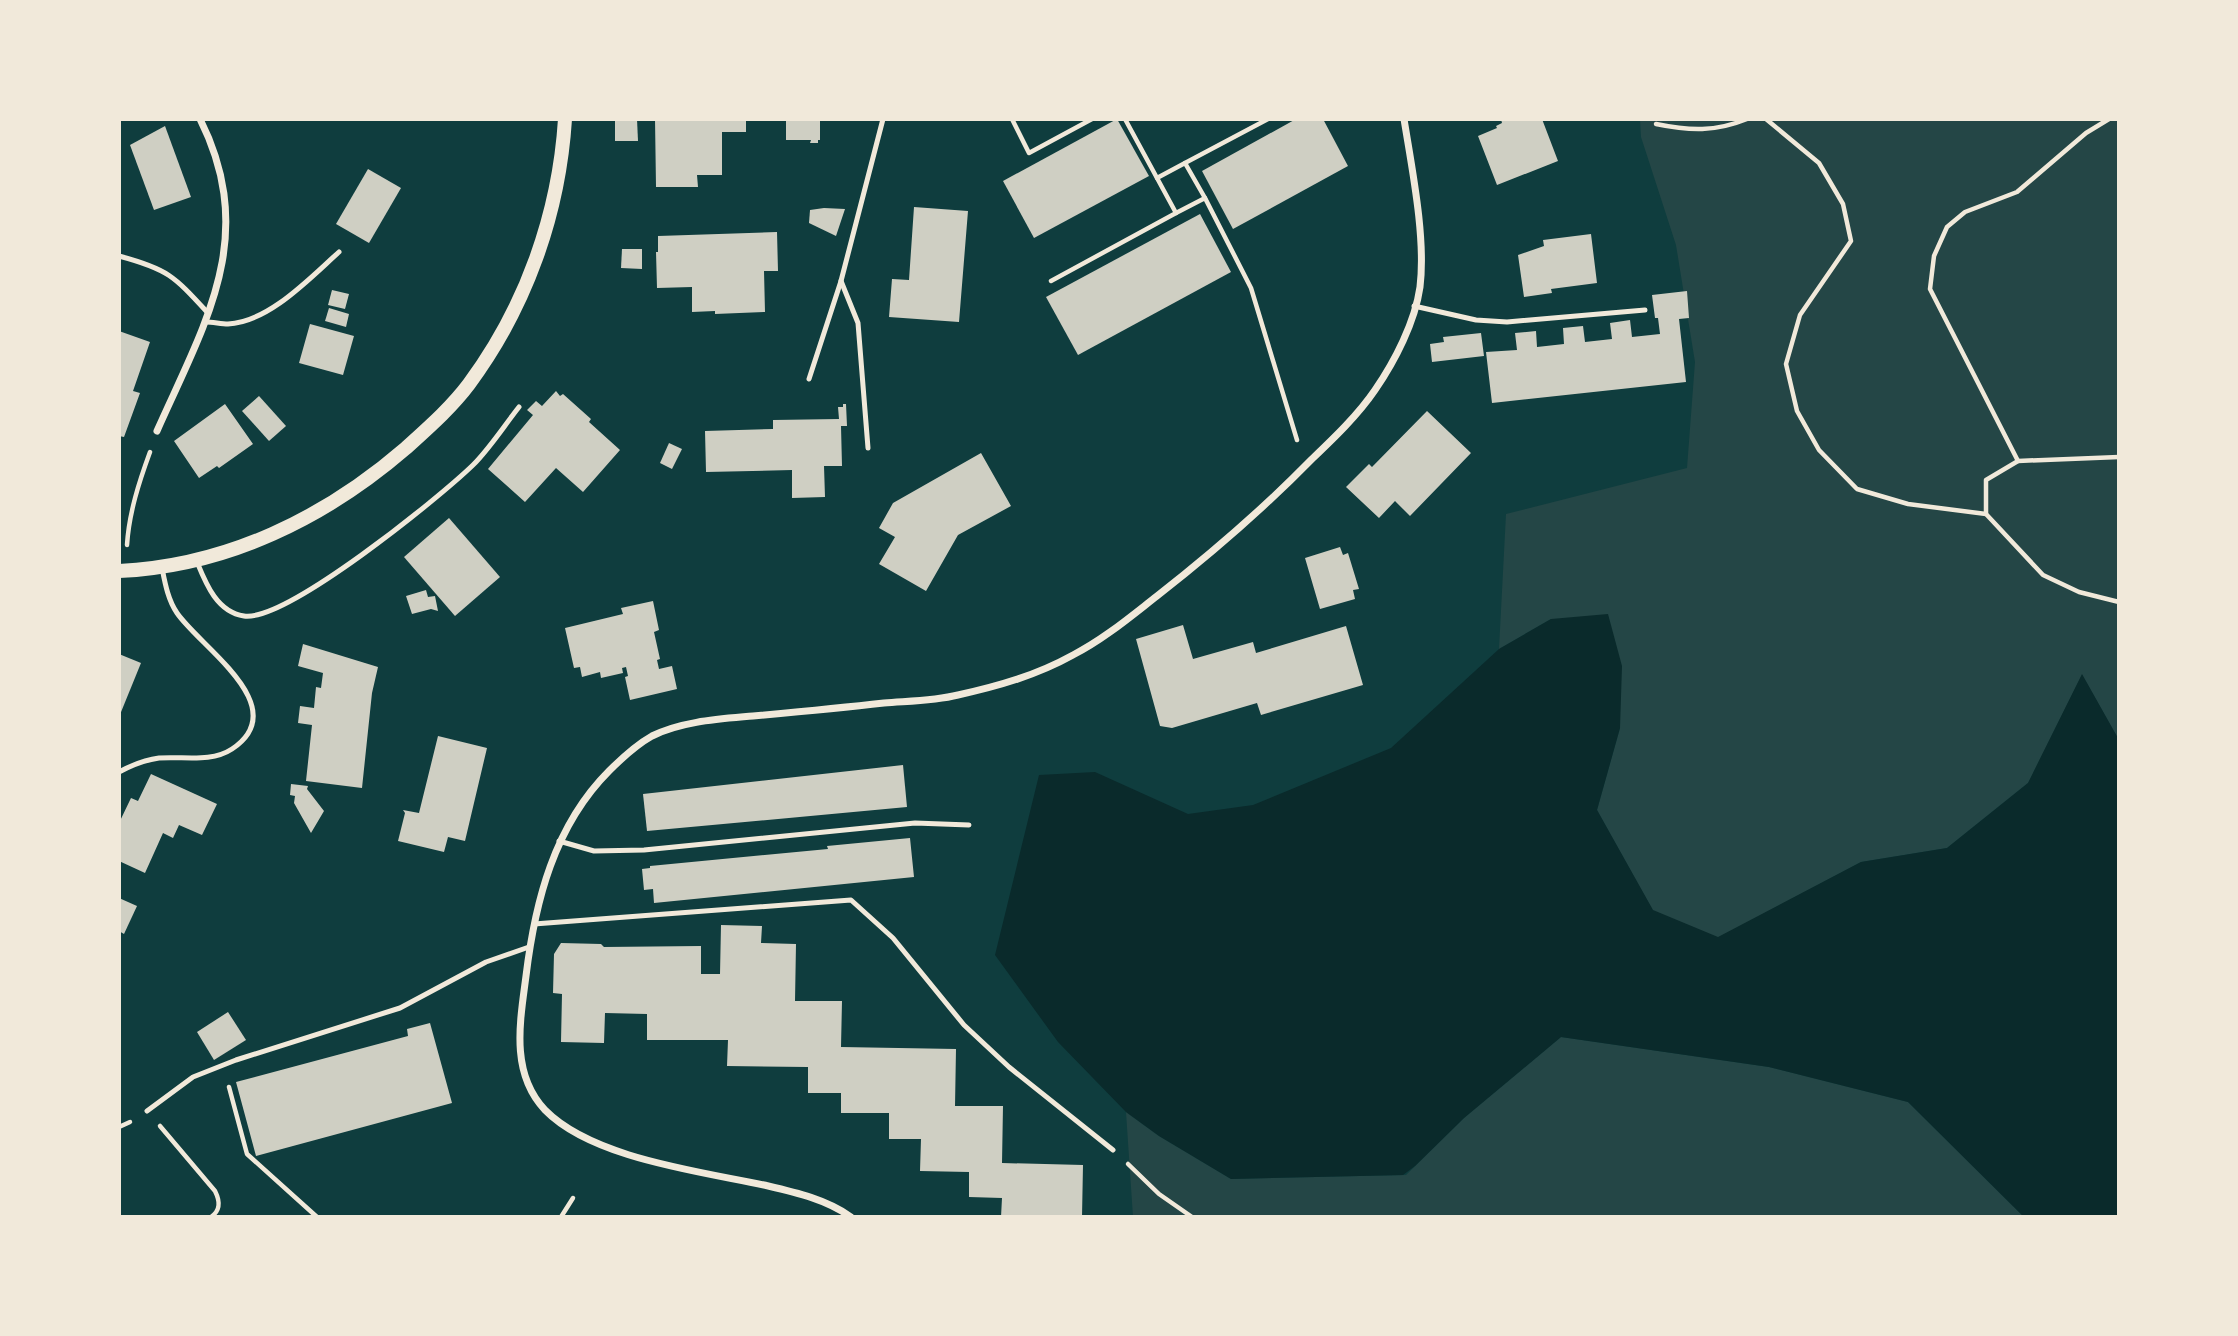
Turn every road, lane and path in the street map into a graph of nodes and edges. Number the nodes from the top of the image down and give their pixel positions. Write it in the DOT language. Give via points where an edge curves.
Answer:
graph roads {
  1 [pos="200,119"];
  2 [pos="565,119"];
  3 [pos="883,119"];
  4 [pos="1012,119"];
  5 [pos="1092,119"];
  6 [pos="1125,119"];
  7 [pos="1268,119"];
  8 [pos="1404,119"];
  9 [pos="1747,119"];
  10 [pos="1766,119"];
  11 [pos="2109,119"];
  12 [pos="1656,124"];
  13 [pos="1185,163"];
  14 [pos="1157,178"];
  15 [pos="1205,198"];
  16 [pos="1176,213"];
  17 [pos="338,252"];
  18 [pos="119,256"];
  19 [pos="841,281"];
  20 [pos="1051,281"];
  21 [pos="1415,306"];
  22 [pos="1645,310"];
  23 [pos="208,318"];
  24 [pos="809,379"];
  25 [pos="519,407"];
  26 [pos="157,431"];
  27 [pos="868,448"];
  28 [pos="2119,457"];
  29 [pos="2018,461"];
  30 [pos="1310,462"];
  31 [pos="1986,514"];
  32 [pos="196,559"];
  33 [pos="161,566"];
  34 [pos="122,571"];
  35 [pos="2119,602"];
  36 [pos="119,772"];
  37 [pos="969,825"];
  38 [pos="559,841"];
  39 [pos="534,924"];
  40 [pos="529,947"];
  41 [pos="227,1080"];
  42 [pos="146,1111"];
  43 [pos="156,1122"];
  44 [pos="1113,1150"];
  45 [pos="573,1198"];
  46 [pos="211,1217"];
  47 [pos="317,1217"];
  48 [pos="561,1217"];
  49 [pos="851,1217"];
  50 [pos="1192,1217"];
  1 -- 23 [label="street" via="222,178 226,223 223,267"];
  2 -- 32 [label="main road" via="553,203 539,252 518,303 468,386 433,424 350,492 270,537"];
  3 -- 19 [label="lane"];
  4 -- 5 [label="path" via="1029,153"];
  6 -- 14 [label="path"];
  7 -- 13 [label="path"];
  8 -- 21 [label="street" via="1420,256"];
  9 -- 12 [label="path" via="1729,127 1685,130"];
  10 -- 31 [label="path" via="1819,163 1843,204 1851,241 1800,315 1786,363 1797,411 1819,450 1857,489 1908,504"];
  11 -- 29 [label="path" via="2017,192 1965,212 1947,227 1934,256 1930,289"];
  13 -- 14 [label="path"];
  13 -- 15 [label="path"];
  14 -- 16 [label="path"];
  15 -- 16 [label="path"];
  15 -- 30 [label="path" via="1251,288 1290,423"];
  16 -- 20 [label="path"];
  17 -- 23 [label="lane" via="261,315 228,324"];
  18 -- 23 [label="lane" via="170,274"];
  19 -- 24 [label="lane"];
  19 -- 27 [label="lane" via="858,323"];
  21 -- 22 [label="lane" via="1507,323"];
  21 -- 30 [label="street" via="1374,391"];
  23 -- 26 [label="street"];
  25 -- 32 [label="lane" via="473,465 380,543 290,602 258,616 228,611 206,585"];
  26 -- 34 [label="path" via="139,482"];
  28 -- 29 [label="path"];
  29 -- 31 [label="path" via="1986,481"];
  30 -- 38 [label="street" via="1198,564 1108,634 1044,670 951,697 729,718 653,736 625,755 593,787"];
  31 -- 35 [label="path" via="2043,575 2079,592"];
  32 -- 33 [label="main road"];
  33 -- 34 [label="main road"];
  33 -- 36 [label="lane" via="178,614 245,688 252,725 232,749 216,756 158,758"];
  37 -- 38 [label="lane" via="915,823 644,850 594,851"];
  38 -- 39 [label="street"];
  39 -- 40 [label="street"];
  39 -- 44 [label="lane" via="851,900 893,938 964,1025"];
  40 -- 42 [label="lane" via="486,962 400,1008 193,1077"];
  40 -- 49 [label="street" via="520,1024 523,1076 541,1106 559,1122 590,1142 622,1153 780,1189 818,1200"];
  41 -- 47 [label="path" via="247,1154"];
  43 -- 46 [label="path" via="215,1191 219,1203"];
  44 -- 50 [label="path" via="1159,1194"];
  45 -- 48 [label="path"];
}
